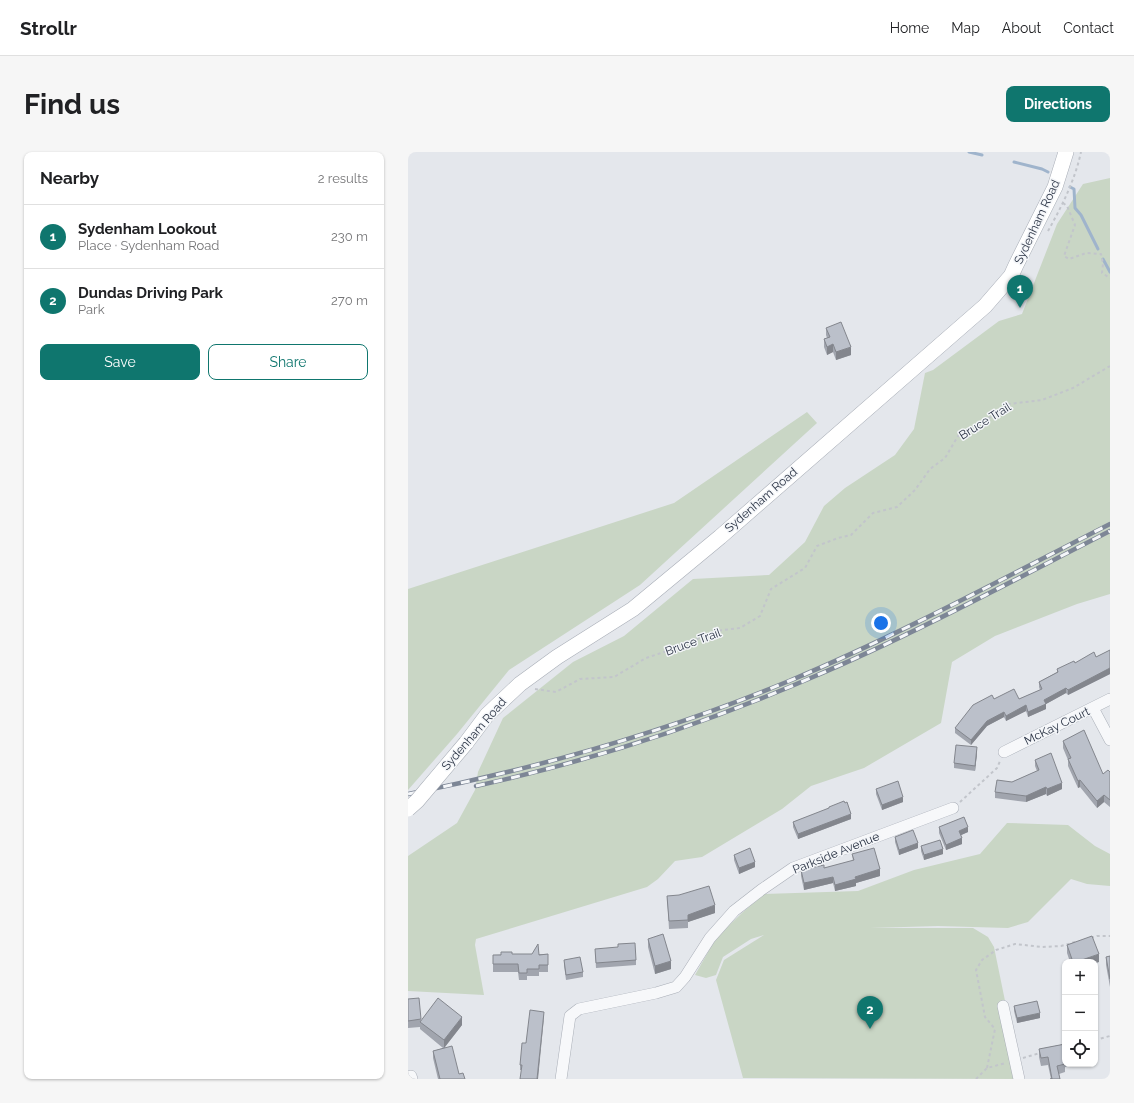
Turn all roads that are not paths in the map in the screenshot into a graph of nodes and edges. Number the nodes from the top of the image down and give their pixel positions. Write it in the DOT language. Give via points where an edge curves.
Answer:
graph roads {
  1 [pos="1066,152"];
  2 [pos="1110,699"];
  3 [pos="1094,708"];
  4 [pos="1110,740"];
  5 [pos="1004,752"];
  6 [pos="953,808"];
  7 [pos="408,809"];
  8 [pos="1003,1006"];
  9 [pos="561,1079"];
  10 [pos="1019,1079"];
  1 -- 7 [label="main road, Sydenham Road, bridge" via="1055,187 1011,276 985,306 720,537 632,609 520,684 487,715"];
  2 -- 3 [label="street, McKay Court"];
  3 -- 4 [label="street"];
  3 -- 5 [label="street, McKay Court"];
  6 -- 9 [label="street, Parkside Avenue" via="794,868 734,911 710,938 685,977 676,986 656,993 579,1009 570,1016"];
  8 -- 10 [label="street"];
}
